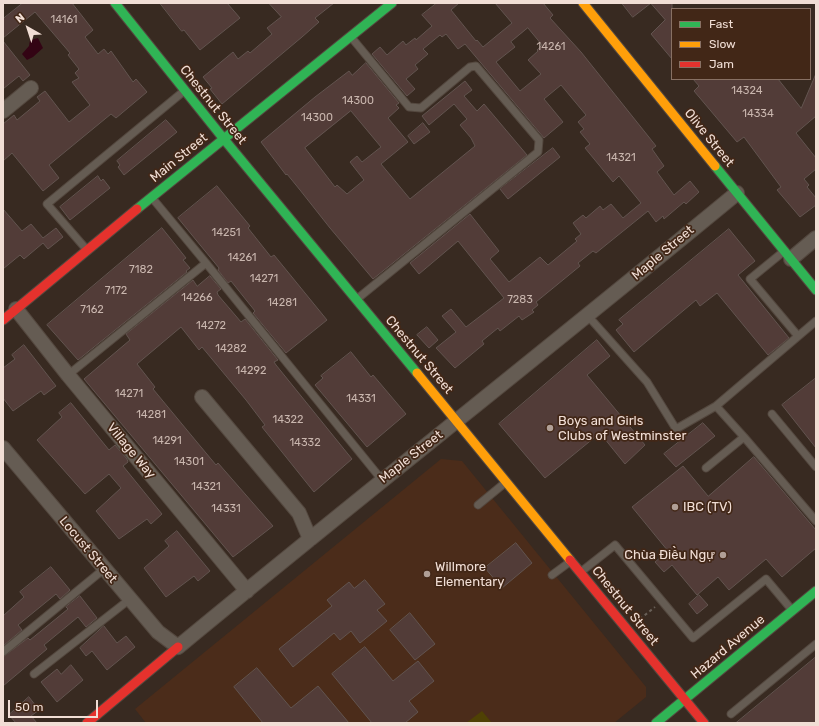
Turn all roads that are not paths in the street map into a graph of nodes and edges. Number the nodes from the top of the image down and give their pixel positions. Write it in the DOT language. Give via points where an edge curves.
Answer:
graph roads {
  1 [pos="115,3"];
  2 [pos="392,3"];
  3 [pos="583,3"];
  4 [pos="351,36"];
  5 [pos="31,88"];
  6 [pos="184,90"];
  7 [pos="3,111"];
  8 [pos="223,138"];
  9 [pos="736,192"];
  10 [pos="151,197"];
  11 [pos="816,238"];
  12 [pos="87,250"];
  13 [pos="787,255"];
  14 [pos="206,263"];
  15 [pos="816,290"];
  16 [pos="356,299"];
  17 [pos="16,309"];
  18 [pos="588,316"];
  19 [pos="3,320"];
  20 [pos="816,321"];
  21 [pos="798,336"];
  22 [pos="68,375"];
  23 [pos="202,398"];
  24 [pos="716,406"];
  25 [pos="772,414"];
  26 [pos="457,421"];
  27 [pos="744,437"];
  28 [pos="3,448"];
  29 [pos="816,467"];
  30 [pos="706,468"];
  31 [pos="382,480"];
  32 [pos="506,481"];
  33 [pos="478,504"];
  34 [pos="816,521"];
  35 [pos="310,539"];
  36 [pos="571,560"];
  37 [pos="104,569"];
  38 [pos="580,572"];
  39 [pos="552,575"];
  40 [pos="247,591"];
  41 [pos="816,591"];
  42 [pos="130,598"];
  43 [pos="792,611"];
  44 [pos="816,644"];
  45 [pos="178,647"];
  46 [pos="3,652"];
  47 [pos="34,674"];
  48 [pos="684,700"];
  49 [pos="731,714"];
  50 [pos="87,723"];
  51 [pos="656,723"];
  52 [pos="704,723"];
  1 -- 6 [label="street, Chestnut Street"];
  2 -- 4 [label="street, Main Street"];
  3 -- 9 [label="street, Olive Street"];
  4 -- 8 [label="street, Main Street"];
  4 -- 16 [label="lane" via="409,107 413,108 421,108 470,68 476,66 540,145 538,152"];
  5 -- 7 [label="street"];
  6 -- 8 [label="street, Chestnut Street"];
  6 -- 12 [label="lane" via="47,204"];
  8 -- 10 [label="street, Main Street"];
  8 -- 16 [label="street, Chestnut Street"];
  9 -- 13 [label="street, Olive Street"];
  9 -- 18 [label="street, Maple Street"];
  10 -- 12 [label="street, Main Street"];
  10 -- 14 [label="lane"];
  11 -- 13 [label="street"];
  12 -- 17 [label="street, Main Street"];
  13 -- 15 [label="street, Olive Street"];
  13 -- 21 [label="lane" via="750,279"];
  14 -- 22 [label="lane"];
  14 -- 31 [label="lane"];
  16 -- 26 [label="street, Chestnut Street"];
  17 -- 19 [label="street, Main Street"];
  17 -- 22 [label="street, Village Way"];
  18 -- 24 [label="lane" via="647,382 676,430"];
  18 -- 26 [label="street, Maple Street"];
  20 -- 21 [label="lane"];
  21 -- 24 [label="lane"];
  22 -- 40 [label="street, Village Way"];
  23 -- 35 [label="street" via="299,513"];
  24 -- 27 [label="lane"];
  25 -- 29 [label="lane"];
  26 -- 31 [label="street, Maple Street"];
  26 -- 32 [label="street, Chestnut Street"];
  27 -- 30 [label="lane"];
  27 -- 34 [label="lane"];
  28 -- 37 [label="street, Locust Street"];
  31 -- 35 [label="street, Maple Street"];
  32 -- 33 [label="lane"];
  32 -- 36 [label="street, Chestnut Street"];
  35 -- 40 [label="street, Maple Street"];
  36 -- 38 [label="street, Chestnut Street"];
  36 -- 39 [label="lane"];
  37 -- 42 [label="street, Locust Street"];
  37 -- 46 [label="lane"];
  38 -- 43 [label="lane" via="615,545 693,638 766,579"];
  38 -- 48 [label="street, Chestnut Street"];
  40 -- 45 [label="street, Maple Street"];
  41 -- 43 [label="street, Hazard Avenue"];
  42 -- 45 [label="street, Locust Street" via="158,632"];
  42 -- 47 [label="lane"];
  43 -- 48 [label="street, Hazard Avenue"];
  44 -- 49 [label="lane"];
  45 -- 50 [label="street, Maple Street"];
  48 -- 51 [label="street, Hazard Avenue"];
  48 -- 52 [label="street, Chestnut Street"];
}
